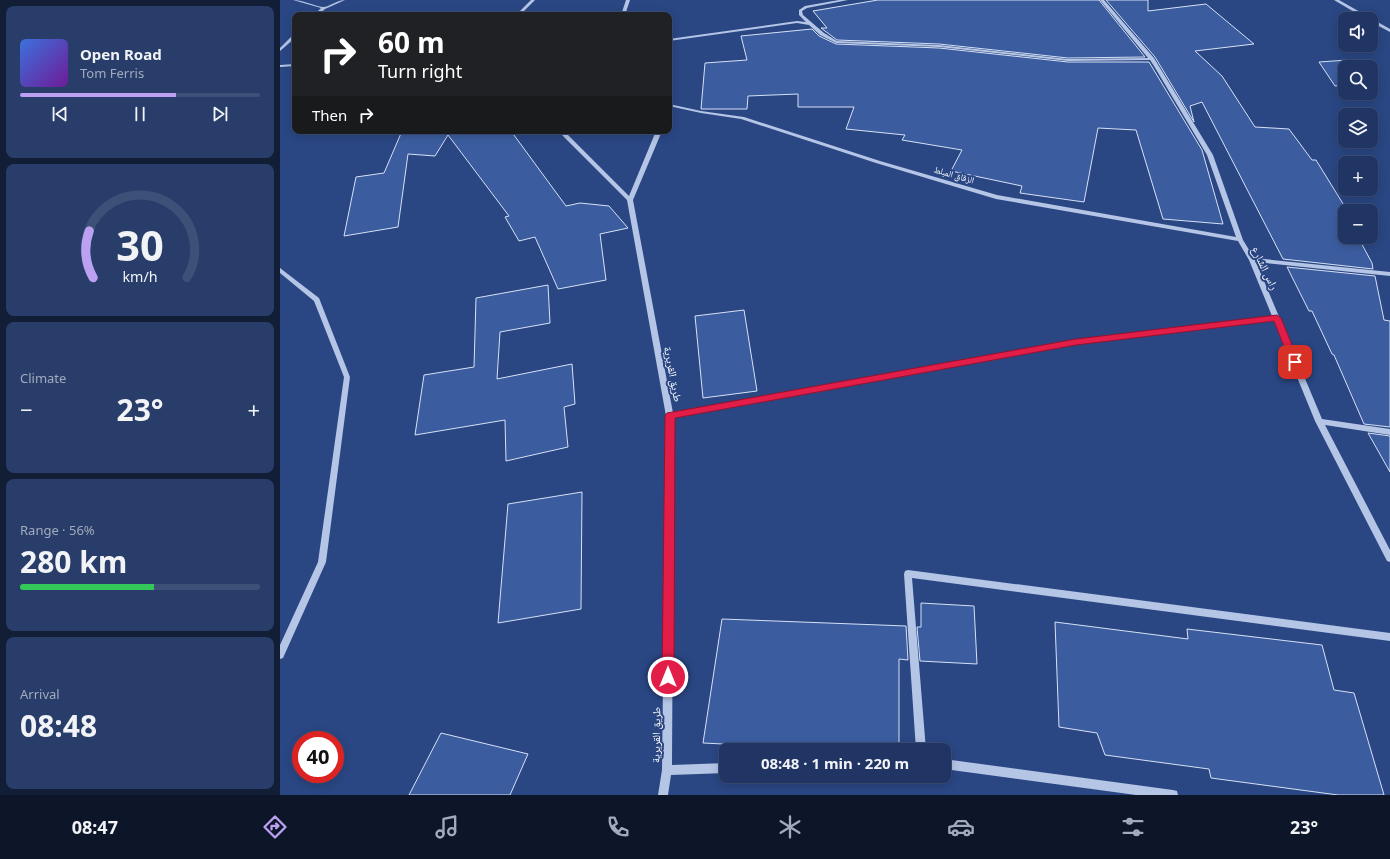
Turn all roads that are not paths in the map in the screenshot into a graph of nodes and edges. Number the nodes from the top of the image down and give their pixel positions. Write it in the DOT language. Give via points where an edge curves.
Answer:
graph roads {
  1 [pos="295,0"];
  2 [pos="343,0"];
  3 [pos="534,0"];
  4 [pos="628,0"];
  5 [pos="846,0"];
  6 [pos="1102,0"];
  7 [pos="1336,0"];
  8 [pos="324,8"];
  9 [pos="319,12"];
  10 [pos="521,12"];
  11 [pos="624,12"];
  12 [pos="1357,12"];
  13 [pos="812,24"];
  14 [pos="1378,24"];
  15 [pos="1390,31"];
  16 [pos="292,39"];
  17 [pos="672,40"];
  18 [pos="280,50"];
  19 [pos="1152,60"];
  20 [pos="292,65"];
  21 [pos="280,66"];
  22 [pos="672,107"];
  23 [pos="563,134"];
  24 [pos="658,134"];
  25 [pos="630,200"];
  26 [pos="1240,240"];
  27 [pos="1252,260"];
  28 [pos="280,270"];
  29 [pos="1390,274"];
  30 [pos="1277,318"];
  31 [pos="670,416"];
  32 [pos="1319,421"];
  33 [pos="1390,432"];
  34 [pos="1390,558"];
  35 [pos="1390,637"];
  36 [pos="280,656"];
  37 [pos="920,743"];
  38 [pos="951,765"];
  39 [pos="719,768"];
  40 [pos="667,770"];
  41 [pos="663,795"];
  42 [pos="1173,795"];
  1 -- 8 [label="street"];
  2 -- 8 [label="street"];
  3 -- 10 [label="street"];
  4 -- 11 [label="street"];
  5 -- 13 [label="street" via="806,7 800,11"];
  6 -- 19 [label="street, راس الشارع"];
  7 -- 12 [label="street"];
  8 -- 9 [label="street"];
  13 -- 17 [label="street" via="797,22"];
  13 -- 19 [label="street" via="836,42 939,46 1068,60"];
  14 -- 15 [label="street"];
  16 -- 18 [label="street"];
  19 -- 26 [label="street, راس الشارع" via="1210,155"];
  20 -- 21 [label="street"];
  22 -- 26 [label="street, الزقاق المبلط" via="742,118 996,197"];
  23 -- 25 [label="street"];
  24 -- 25 [label="street"];
  25 -- 31 [label="street, طريق القريرية"];
  26 -- 27 [label="street, راس الشارع"];
  27 -- 29 [label="street"];
  27 -- 30 [label="street, راس الشارع"];
  28 -- 36 [label="street" via="317,300 347,377 322,562"];
  30 -- 31 [label="street" via="1076,342"];
  30 -- 32 [label="street, راس الشارع"];
  31 -- 40 [label="street, طريق القريرية"];
  32 -- 33 [label="street"];
  32 -- 34 [label="street, راس الشارع"];
  35 -- 37 [label="street" via="908,574"];
  38 -- 42 [label="street"];
  39 -- 40 [label="street"];
  40 -- 41 [label="street, طريق القريرية"];
}
